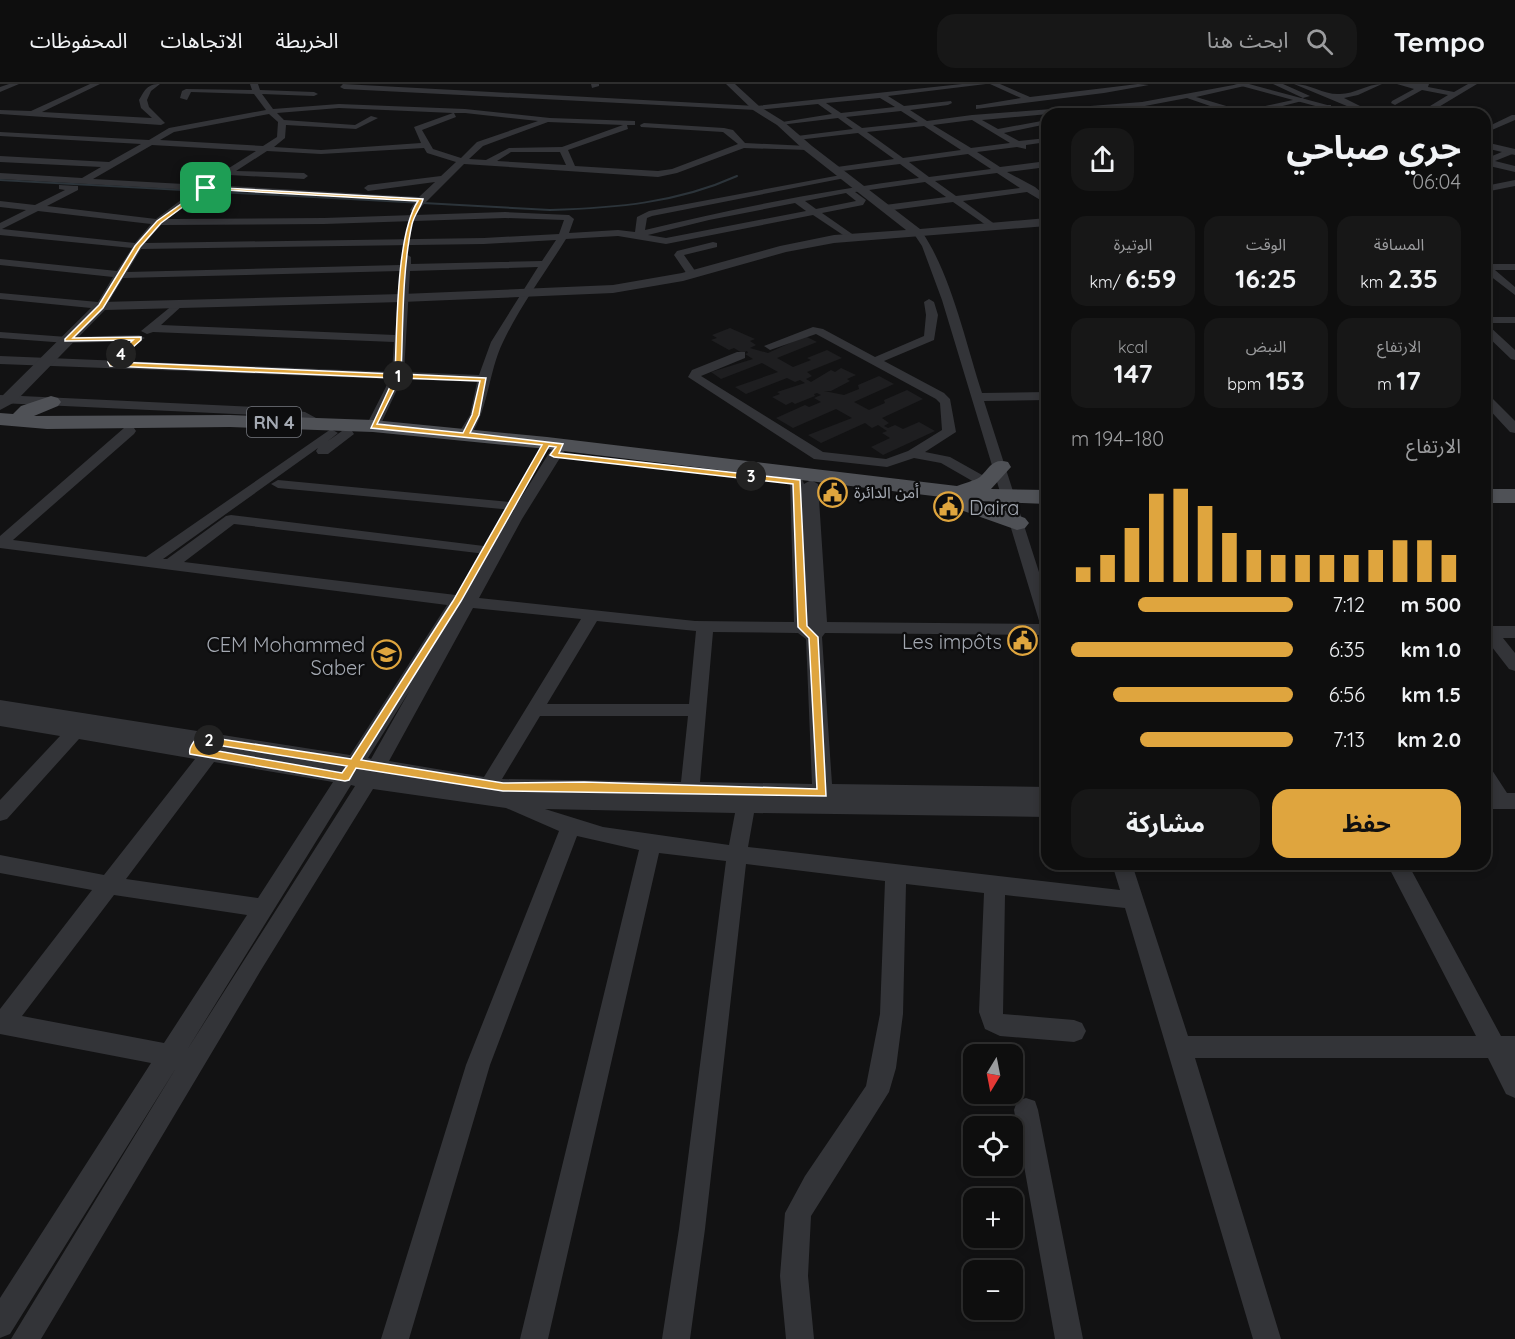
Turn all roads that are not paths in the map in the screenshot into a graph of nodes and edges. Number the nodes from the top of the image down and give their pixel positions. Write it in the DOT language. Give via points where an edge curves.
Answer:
graph roads {
  1 [pos="15,84"];
  2 [pos="96,84"];
  3 [pos="156,84"];
  4 [pos="347,84"];
  5 [pos="432,84"];
  6 [pos="729,84"];
  7 [pos="982,84"];
  8 [pos="994,84"];
  9 [pos="1278,84"];
  10 [pos="1298,84"];
  11 [pos="1310,84"];
  12 [pos="1378,84"];
  13 [pos="1401,84"];
  14 [pos="1473,84"];
  15 [pos="497,85"];
  16 [pos="1146,85"];
  17 [pos="1424,86"];
  18 [pos="927,87"];
  19 [pos="1075,87"];
  20 [pos="256,88"];
  21 [pos="1039,88"];
  22 [pos="1242,88"];
  23 [pos="2,89"];
  24 [pos="369,89"];
  25 [pos="1009,90"];
  26 [pos="1167,91"];
  27 [pos="421,92"];
  28 [pos="1090,93"];
  29 [pos="314,94"];
  30 [pos="359,94"];
  31 [pos="987,94"];
  32 [pos="1454,94"];
  33 [pos="505,96"];
  34 [pos="883,96"];
  35 [pos="1058,96"];
  36 [pos="1184,96"];
  37 [pos="184,98"];
  38 [pos="1027,98"];
  39 [pos="1338,98"];
  40 [pos="1226,99"];
  41 [pos="349,100"];
  42 [pos="1302,100"];
  43 [pos="625,102"];
  44 [pos="820,102"];
  45 [pos="19,103"];
  46 [pos="1209,103"];
  47 [pos="1395,103"];
  48 [pos="30,104"];
  49 [pos="952,104"];
  50 [pos="1116,104"];
  51 [pos="1139,104"];
  52 [pos="51,105"];
  53 [pos="75,106"];
  54 [pos="339,106"];
  55 [pos="724,107"];
  56 [pos="1222,107"];
  57 [pos="134,108"];
  58 [pos="145,108"];
  59 [pos="756,108"];
  60 [pos="969,108"];
  61 [pos="1052,108"];
  62 [pos="1084,108"];
  63 [pos="1097,108"];
  64 [pos="1105,108"];
  65 [pos="1217,108"];
  66 [pos="1225,108"];
  67 [pos="1268,108"];
  68 [pos="1333,108"];
  69 [pos="1359,108"];
  70 [pos="1431,108"];
  71 [pos="903,109"];
  72 [pos="271,111"];
  73 [pos="465,111"];
  74 [pos="0,112"];
  75 [pos="636,112"];
  76 [pos="1041,112"];
  77 [pos="32,114"];
  78 [pos="840,116"];
  79 [pos="1515,117"];
  80 [pos="374,118"];
  81 [pos="973,118"];
  82 [pos="550,120"];
  83 [pos="775,120"];
  84 [pos="158,121"];
  85 [pos="282,122"];
  86 [pos="926,123"];
  87 [pos="1041,123"];
  88 [pos="632,124"];
  89 [pos="742,128"];
  90 [pos="1491,128"];
  91 [pos="0,129"];
  92 [pos="169,131"];
  93 [pos="860,131"];
  94 [pos="698,132"];
  95 [pos="995,132"];
  96 [pos="0,134"];
  97 [pos="201,134"];
  98 [pos="753,135"];
  99 [pos="269,137"];
  100 [pos="281,138"];
  101 [pos="797,138"];
  102 [pos="1041,141"];
  103 [pos="148,143"];
  104 [pos="428,145"];
  105 [pos="743,145"];
  106 [pos="1020,145"];
  107 [pos="710,146"];
  108 [pos="764,146"];
  109 [pos="1491,146"];
  110 [pos="562,148"];
  111 [pos="808,148"];
  112 [pos="264,150"];
  113 [pos="1029,150"];
  114 [pos="1514,151"];
  115 [pos="321,152"];
  116 [pos="971,152"];
  117 [pos="718,154"];
  118 [pos="1038,155"];
  119 [pos="1041,157"];
  120 [pos="0,159"];
  121 [pos="251,159"];
  122 [pos="262,159"];
  123 [pos="903,160"];
  124 [pos="1491,160"];
  125 [pos="463,161"];
  126 [pos="308,162"];
  127 [pos="489,162"];
  128 [pos="1491,162"];
  129 [pos="1041,163"];
  130 [pos="110,165"];
  131 [pos="571,167"];
  132 [pos="1515,169"];
  133 [pos="999,170"];
  134 [pos="229,173"];
  135 [pos="841,173"];
  136 [pos="0,176"];
  137 [pos="445,178"];
  138 [pos="927,179"];
  139 [pos="83,181"];
  140 [pos="0,183"];
  141 [pos="1515,183"];
  142 [pos="295,184"];
  143 [pos="75,188"];
  144 [pos="206,188"];
  145 [pos="860,188"];
  146 [pos="1041,188"];
  147 [pos="1491,188"];
  148 [pos="1029,189"];
  149 [pos="848,190"];
  150 [pos="324,194"];
  151 [pos="752,194"];
  152 [pos="191,197"];
  153 [pos="1041,197"];
  154 [pos="955,198"];
  155 [pos="797,200"];
  156 [pos="420,202"];
  157 [pos="0,204"];
  158 [pos="694,205"];
  159 [pos="768,205"];
  160 [pos="37,208"];
  161 [pos="885,208"];
  162 [pos="817,212"];
  163 [pos="709,217"];
  164 [pos="411,218"];
  165 [pos="159,222"];
  166 [pos="1041,222"];
  167 [pos="993,226"];
  168 [pos="0,230"];
  169 [pos="727,230"];
  170 [pos="639,234"];
  171 [pos="919,234"];
  172 [pos="563,236"];
  173 [pos="852,238"];
  174 [pos="407,243"];
  175 [pos="724,243"];
  176 [pos="138,246"];
  177 [pos="0,262"];
  178 [pos="544,264"];
  179 [pos="1491,267"];
  180 [pos="1515,267"];
  181 [pos="405,268"];
  182 [pos="1491,272"];
  183 [pos="121,275"];
  184 [pos="693,275"];
  185 [pos="530,292"];
  186 [pos="1515,292"];
  187 [pos="0,296"];
  188 [pos="402,298"];
  189 [pos="929,302"];
  190 [pos="179,303"];
  191 [pos="101,306"];
  192 [pos="1491,320"];
  193 [pos="1515,320"];
  194 [pos="150,328"];
  195 [pos="1491,334"];
  196 [pos="0,335"];
  197 [pos="139,338"];
  198 [pos="399,339"];
  199 [pos="67,340"];
  200 [pos="770,346"];
  201 [pos="741,356"];
  202 [pos="1515,356"];
  203 [pos="0,360"];
  204 [pos="875,361"];
  205 [pos="45,363"];
  206 [pos="110,364"];
  207 [pos="398,376"];
  208 [pos="484,379"];
  209 [pos="1041,396"];
  210 [pos="977,397"];
  211 [pos="51,402"];
  212 [pos="1491,404"];
  213 [pos="5,408"];
  214 [pos="373,426"];
  215 [pos="1515,429"];
  216 [pos="333,430"];
  217 [pos="129,431"];
  218 [pos="0,433"];
  219 [pos="465,434"];
  220 [pos="935,442"];
  221 [pos="550,449"];
  222 [pos="913,454"];
  223 [pos="945,460"];
  224 [pos="993,475"];
  225 [pos="804,483"];
  226 [pos="278,484"];
  227 [pos="1491,496"];
  228 [pos="1515,496"];
  229 [pos="956,497"];
  230 [pos="1010,497"];
  231 [pos="1041,497"];
  232 [pos="246,501"];
  233 [pos="511,506"];
  234 [pos="231,519"];
  235 [pos="1017,523"];
  236 [pos="0,543"];
  237 [pos="486,549"];
  238 [pos="149,562"];
  239 [pos="170,565"];
  240 [pos="463,602"];
  241 [pos="1041,603"];
  242 [pos="592,615"];
  243 [pos="705,626"];
  244 [pos="1041,630"];
  245 [pos="812,631"];
  246 [pos="1491,632"];
  247 [pos="1515,632"];
  248 [pos="1491,636"];
  249 [pos="1515,665"];
  250 [pos="0,706"];
  251 [pos="534,710"];
  252 [pos="697,710"];
  253 [pos="0,719"];
  254 [pos="74,732"];
  255 [pos="201,748"];
  256 [pos="361,772"];
  257 [pos="1491,785"];
  258 [pos="690,789"];
  259 [pos="485,792"];
  260 [pos="1041,795"];
  261 [pos="823,800"];
  262 [pos="507,801"];
  263 [pos="1501,801"];
  264 [pos="746,806"];
  265 [pos="1041,809"];
  266 [pos="0,813"];
  267 [pos="570,828"];
  268 [pos="651,842"];
  269 [pos="737,854"];
  270 [pos="0,864"];
  271 [pos="1124,870"];
  272 [pos="1401,870"];
  273 [pos="896,875"];
  274 [pos="109,885"];
  275 [pos="995,885"];
  276 [pos="1132,900"];
  277 [pos="262,908"];
  278 [pos="1,1023"];
  279 [pos="1074,1031"];
  280 [pos="1180,1047"];
  281 [pos="1505,1047"];
  282 [pos="169,1055"];
  283 [pos="195,1060"];
  284 [pos="1515,1086"];
  285 [pos="1026,1110"];
  286 [pos="0,1324"];
  287 [pos="25,1339"];
  288 [pos="395,1339"];
  289 [pos="534,1339"];
  290 [pos="676,1339"];
  291 [pos="800,1339"];
  292 [pos="1069,1339"];
  293 [pos="1267,1339"];
  1 -- 23 [label="street"];
  2 -- 52 [label="street"];
  3 -- 58 [label="street" via="144,95"];
  4 -- 24 [label="street" via="344,87"];
  5 -- 27 [label="street"];
  6 -- 59 [label="street"];
  7 -- 18 [label="street"];
  8 -- 25 [label="street"];
  9 -- 68 [label="street"];
  10 -- 39 [label="street"];
  11 -- 39 [label="street"];
  12 -- 39 [label="street"];
  13 -- 17 [label="street"];
  14 -- 32 [label="street"];
  15 -- 33 [label="street" via="509,88"];
  16 -- 28 [label="street"];
  17 -- 32 [label="street"];
  17 -- 47 [label="street"];
  18 -- 34 [label="street"];
  18 -- 49 [label="street"];
  19 -- 28 [label="street"];
  20 -- 29 [label="street"];
  20 -- 37 [label="street" via="190,90"];
  20 -- 72 [label="street"];
  21 -- 35 [label="street"];
  22 -- 36 [label="street"];
  22 -- 42 [label="street"];
  24 -- 27 [label="street"];
  24 -- 30 [label="street"];
  25 -- 31 [label="street"];
  25 -- 38 [label="street"];
  26 -- 36 [label="street"];
  27 -- 33 [label="street"];
  28 -- 35 [label="street"];
  28 -- 50 [label="street"];
  32 -- 70 [label="street"];
  33 -- 43 [label="street" via="557,95"];
  33 -- 73 [label="street"];
  34 -- 44 [label="street"];
  34 -- 71 [label="street"];
  35 -- 38 [label="street"];
  35 -- 62 [label="street"];
  36 -- 46 [label="street"];
  36 -- 51 [label="street"];
  38 -- 60 [label="street"];
  38 -- 61 [label="street"];
  39 -- 69 [label="street"];
  40 -- 46 [label="street"];
  41 -- 54 [label="street"];
  42 -- 67 [label="street"];
  42 -- 68 [label="street"];
  43 -- 55 [label="street"];
  43 -- 75 [label="street"];
  44 -- 59 [label="street"];
  44 -- 78 [label="street"];
  45 -- 74 [label="street"];
  46 -- 56 [label="street"];
  48 -- 52 [label="street"];
  49 -- 71 [label="street"];
  49 -- 81 [label="street"];
  50 -- 51 [label="street"];
  50 -- 63 [label="street"];
  51 -- 64 [label="street"];
  52 -- 53 [label="street"];
  52 -- 77 [label="street"];
  54 -- 72 [label="street"];
  54 -- 73 [label="street"];
  55 -- 59 [label="street"];
  55 -- 83 [label="street" via="734,116"];
  56 -- 65 [label="street"];
  56 -- 66 [label="street"];
  57 -- 58 [label="street"];
  58 -- 84 [label="street"];
  59 -- 83 [label="street"];
  71 -- 78 [label="street"];
  71 -- 86 [label="street"];
  72 -- 85 [label="street"];
  72 -- 92 [label="street"];
  73 -- 82 [label="street"];
  73 -- 104 [label="street" via="418,127"];
  74 -- 77 [label="street"];
  76 -- 81 [label="street"];
  77 -- 84 [label="street"];
  77 -- 91 [label="street"];
  78 -- 83 [label="street"];
  78 -- 93 [label="street"];
  79 -- 90 [label="street"];
  80 -- 85 [label="street" via="356,127"];
  81 -- 86 [label="street"];
  81 -- 95 [label="street"];
  82 -- 88 [label="street"];
  82 -- 125 [label="street" via="484,142"];
  83 -- 101 [label="street"];
  84 -- 92 [label="street"];
  85 -- 100 [label="street"];
  86 -- 93 [label="street"];
  86 -- 116 [label="street"];
  87 -- 95 [label="street"];
  88 -- 94 [label="street"];
  88 -- 110 [label="street"];
  89 -- 94 [label="street" via="707,121"];
  92 -- 97 [label="street"];
  92 -- 103 [label="street"];
  93 -- 101 [label="street"];
  93 -- 123 [label="street"];
  94 -- 105 [label="street" via="728,131"];
  95 -- 106 [label="street"];
  96 -- 103 [label="street"];
  98 -- 108 [label="street"];
  99 -- 100 [label="street"];
  100 -- 112 [label="street"];
  101 -- 111 [label="street"];
  102 -- 106 [label="street"];
  103 -- 112 [label="street"];
  103 -- 130 [label="street"];
  104 -- 115 [label="street"];
  104 -- 125 [label="street" via="433,153"];
  105 -- 108 [label="street"];
  105 -- 117 [label="street"];
  106 -- 113 [label="street"];
  106 -- 116 [label="street"];
  107 -- 117 [label="street"];
  108 -- 111 [label="street"];
  109 -- 114 [label="street"];
  110 -- 127 [label="street" via="509,150"];
  110 -- 131 [label="street"];
  111 -- 135 [label="street"];
  112 -- 115 [label="street"];
  112 -- 121 [label="street"];
  114 -- 124 [label="street"];
  115 -- 126 [label="street"];
  116 -- 123 [label="street"];
  116 -- 133 [label="street"];
  117 -- 131 [label="street" via="663,174"];
  118 -- 119 [label="street"];
  120 -- 130 [label="street"];
  121 -- 122 [label="street"];
  121 -- 134 [label="street"];
  123 -- 135 [label="street"];
  123 -- 138 [label="street"];
  125 -- 127 [label="street"];
  125 -- 137 [label="street"];
  127 -- 131 [label="street"];
  128 -- 132 [label="street"];
  129 -- 133 [label="street"];
  130 -- 139 [label="street"];
  133 -- 138 [label="street"];
  133 -- 148 [label="street"];
  134 -- 142 [label="street" via="307,174"];
  134 -- 144 [label="street"];
  135 -- 145 [label="street"];
  135 -- 151 [label="street"];
  136 -- 139 [label="street"];
  137 -- 150 [label="street"];
  137 -- 156 [label="street"];
  138 -- 145 [label="street"];
  138 -- 154 [label="street"];
  139 -- 144 [label="street"];
  140 -- 143 [label="street"];
  141 -- 147 [label="street"];
  143 -- 152 [label="street"];
  143 -- 160 [label="street"];
  144 -- 150 [label="street"];
  144 -- 152 [label="street"];
  145 -- 149 [label="street"];
  145 -- 161 [label="street"];
  146 -- 148 [label="street"];
  148 -- 153 [label="street"];
  148 -- 154 [label="street"];
  149 -- 155 [label="street"];
  149 -- 162 [label="street" via="860,203"];
  150 -- 156 [label="street"];
  151 -- 158 [label="street"];
  151 -- 159 [label="street"];
  152 -- 156 [label="street" via="275,198 352,205"];
  152 -- 165 [label="street"];
  154 -- 161 [label="street"];
  154 -- 167 [label="street"];
  155 -- 159 [label="street"];
  155 -- 162 [label="street"];
  156 -- 164 [label="street"];
  157 -- 160 [label="street"];
  158 -- 163 [label="street"];
  158 -- 170 [label="street" via="645,215"];
  159 -- 163 [label="street"];
  160 -- 165 [label="street"];
  160 -- 168 [label="street"];
  161 -- 171 [label="street"];
  162 -- 169 [label="street"];
  162 -- 173 [label="street"];
  163 -- 169 [label="street"];
  163 -- 170 [label="street"];
  164 -- 165 [label="street"];
  164 -- 172 [label="street" via="557,216 569,219"];
  164 -- 174 [label="street"];
  165 -- 176 [label="street"];
  166 -- 167 [label="street"];
  167 -- 171 [label="street"];
  168 -- 176 [label="street"];
  169 -- 170 [label="street" via="666,241 650,240"];
  170 -- 172 [label="street"];
  171 -- 173 [label="street"];
  171 -- 210 [label="street" via="940,279"];
  172 -- 174 [label="street"];
  172 -- 178 [label="street"];
  173 -- 184 [label="street" via="784,249"];
  174 -- 176 [label="street"];
  174 -- 181 [label="street"];
  175 -- 184 [label="street" via="679,255"];
  176 -- 183 [label="street"];
  177 -- 183 [label="street"];
  178 -- 181 [label="street"];
  178 -- 185 [label="street"];
  179 -- 180 [label="street"];
  181 -- 183 [label="street"];
  181 -- 188 [label="street"];
  182 -- 186 [label="street"];
  183 -- 191 [label="street"];
  184 -- 185 [label="street" via="613,289"];
  185 -- 188 [label="street"];
  185 -- 208 [label="street" via="497,342"];
  187 -- 191 [label="street"];
  188 -- 190 [label="street"];
  188 -- 198 [label="street"];
  189 -- 204 [label="street" via="930,338"];
  190 -- 191 [label="street"];
  190 -- 194 [label="street"];
  191 -- 199 [label="street"];
  192 -- 193 [label="street"];
  194 -- 197 [label="street"];
  194 -- 198 [label="street"];
  195 -- 202 [label="street"];
  196 -- 199 [label="street"];
  197 -- 199 [label="street"];
  197 -- 206 [label="street"];
  198 -- 207 [label="street"];
  199 -- 205 [label="street"];
  200 -- 204 [label="street" via="818,330"];
  201 -- 222 [label="street" via="694,377 813,453 881,463"];
  203 -- 205 [label="street"];
  204 -- 220 [label="street" via="945,401 949,432"];
  205 -- 206 [label="street"];
  205 -- 213 [label="street"];
  206 -- 207 [label="street"];
  207 -- 208 [label="street"];
  207 -- 214 [label="street"];
  208 -- 219 [label="street" via="476,415"];
  209 -- 210 [label="street"];
  210 -- 224 [label="street"];
  211 -- 213 [label="main road" via="28,410"];
  211 -- 216 [label="street" via="276,412 300,415"];
  212 -- 215 [label="street"];
  213 -- 216 [label="main road, RN 4" via="69,423 230,421"];
  214 -- 216 [label="main road, RN 4"];
  214 -- 219 [label="main road, RN 4"];
  216 -- 217 [label="main road, RN 4"];
  216 -- 221 [label="main road, RN 4"];
  216 -- 226 [label="street"];
  216 -- 232 [label="street"];
  217 -- 218 [label="main road, RN 4"];
  217 -- 236 [label="street"];
  219 -- 221 [label="main road, RN 4"];
  220 -- 222 [label="street"];
  220 -- 223 [label="street"];
  221 -- 225 [label="main road, RN 4"];
  221 -- 229 [label="main road, RN 4"];
  221 -- 233 [label="street"];
  221 -- 240 [label="street"];
  222 -- 223 [label="street"];
  223 -- 224 [label="street"];
  224 -- 229 [label="main road"];
  224 -- 230 [label="street"];
  225 -- 229 [label="main road, RN 4"];
  225 -- 245 [label="street"];
  226 -- 232 [label="street"];
  226 -- 233 [label="street"];
  227 -- 228 [label="main road"];
  229 -- 230 [label="main road, RN 4" via="987,501"];
  229 -- 235 [label="main road"];
  230 -- 231 [label="main road, RN 4"];
  230 -- 235 [label="street"];
  232 -- 234 [label="street"];
  232 -- 238 [label="street"];
  233 -- 237 [label="street"];
  234 -- 237 [label="street"];
  234 -- 239 [label="street"];
  235 -- 241 [label="street"];
  236 -- 238 [label="street"];
  237 -- 240 [label="street"];
  238 -- 239 [label="street"];
  239 -- 240 [label="street"];
  240 -- 242 [label="street"];
  240 -- 256 [label="street"];
  242 -- 243 [label="street"];
  242 -- 251 [label="street"];
  243 -- 245 [label="street"];
  243 -- 252 [label="street"];
  244 -- 245 [label="street"];
  245 -- 261 [label="street"];
  246 -- 247 [label="street"];
  248 -- 249 [label="street"];
  250 -- 255 [label="street"];
  251 -- 252 [label="street"];
  251 -- 259 [label="street"];
  252 -- 258 [label="street"];
  253 -- 254 [label="street"];
  254 -- 255 [label="street"];
  254 -- 266 [label="street"];
  255 -- 256 [label="street"];
  255 -- 274 [label="street"];
  256 -- 259 [label="street"];
  256 -- 277 [label="street"];
  256 -- 283 [label="street"];
  257 -- 263 [label="street"];
  258 -- 259 [label="street"];
  258 -- 261 [label="street"];
  259 -- 262 [label="street"];
  260 -- 261 [label="street" via="892,791"];
  261 -- 264 [label="street"];
  261 -- 265 [label="street"];
  262 -- 264 [label="street"];
  262 -- 267 [label="street"];
  264 -- 269 [label="street"];
  267 -- 268 [label="street"];
  267 -- 288 [label="street" via="478,1065"];
  268 -- 269 [label="street"];
  268 -- 289 [label="street"];
  269 -- 273 [label="street"];
  269 -- 290 [label="street"];
  270 -- 274 [label="street"];
  271 -- 276 [label="street"];
  272 -- 281 [label="street"];
  273 -- 275 [label="street"];
  273 -- 291 [label="street" via="890,1010 882,1078 877,1092 798,1213 794,1276"];
  274 -- 277 [label="street"];
  274 -- 278 [label="street"];
  275 -- 276 [label="street"];
  275 -- 279 [label="street" via="993,1020 1000,1025"];
  276 -- 280 [label="street"];
  277 -- 282 [label="street"];
  278 -- 282 [label="street"];
  280 -- 281 [label="street"];
  280 -- 293 [label="street"];
  281 -- 284 [label="street"];
  282 -- 283 [label="street"];
  282 -- 286 [label="street"];
  283 -- 287 [label="street"];
  285 -- 292 [label="street"];
}
